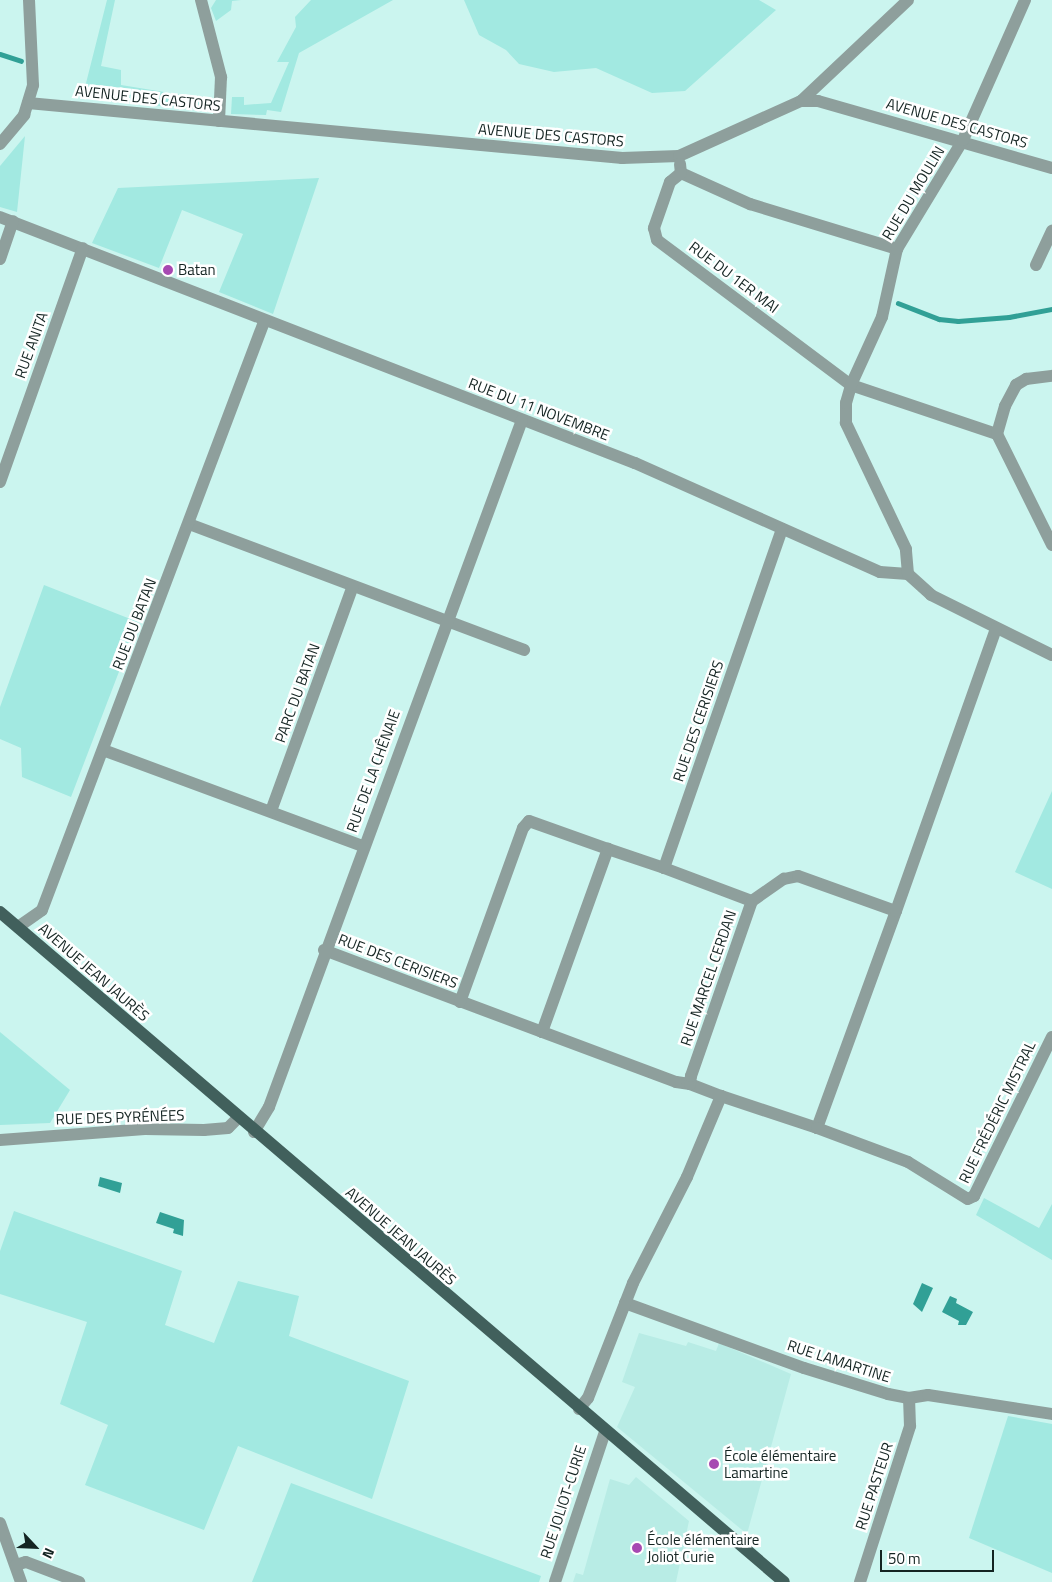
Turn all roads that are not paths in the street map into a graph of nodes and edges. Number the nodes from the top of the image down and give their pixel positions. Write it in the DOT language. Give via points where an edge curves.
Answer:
graph roads {
  1 [pos="29,0"];
  2 [pos="201,0"];
  3 [pos="908,0"];
  4 [pos="1025,0"];
  5 [pos="800,101"];
  6 [pos="28,103"];
  7 [pos="219,121"];
  8 [pos="964,140"];
  9 [pos="0,144"];
  10 [pos="679,156"];
  11 [pos="1052,168"];
  12 [pos="681,173"];
  13 [pos="0,218"];
  14 [pos="13,221"];
  15 [pos="1052,230"];
  16 [pos="83,248"];
  17 [pos="897,249"];
  18 [pos="0,259"];
  19 [pos="1036,265"];
  20 [pos="264,322"];
  21 [pos="1052,376"];
  22 [pos="851,385"];
  23 [pos="522,420"];
  24 [pos="997,434"];
  25 [pos="0,482"];
  26 [pos="189,524"];
  27 [pos="782,529"];
  28 [pos="1052,545"];
  29 [pos="908,574"];
  30 [pos="353,586"];
  31 [pos="446,620"];
  32 [pos="996,629"];
  33 [pos="524,650"];
  34 [pos="1052,655"];
  35 [pos="103,750"];
  36 [pos="271,811"];
  37 [pos="363,846"];
  38 [pos="608,849"];
  39 [pos="664,868"];
  40 [pos="752,901"];
  41 [pos="896,911"];
  42 [pos="0,912"];
  43 [pos="18,927"];
  44 [pos="324,950"];
  45 [pos="460,1002"];
  46 [pos="542,1032"];
  47 [pos="1052,1037"];
  48 [pos="690,1084"];
  49 [pos="721,1096"];
  50 [pos="238,1118"];
  51 [pos="818,1128"];
  52 [pos="254,1132"];
  53 [pos="0,1140"];
  54 [pos="625,1303"];
  55 [pos="909,1398"];
  56 [pos="579,1409"];
  57 [pos="1052,1414"];
  58 [pos="605,1432"];
  59 [pos="0,1523"];
  60 [pos="5,1548"];
  61 [pos="16,1565"];
  62 [pos="22,1582"];
  63 [pos="79,1582"];
  64 [pos="555,1582"];
  65 [pos="784,1582"];
  66 [pos="860,1582"];
  1 -- 6 [label="street" via="33,85"];
  2 -- 7 [label="street" via="221,78"];
  3 -- 5 [label="street"];
  4 -- 8 [label="street, RUE DU MOULIN"];
  5 -- 8 [label="street, AVENUE DES CASTORS" via="818,101"];
  5 -- 10 [label="street, AVENUE DES CASTORS"];
  6 -- 7 [label="street, AVENUE DES CASTORS"];
  6 -- 9 [label="street" via="15,128"];
  7 -- 10 [label="street, AVENUE DES CASTORS" via="622,158"];
  8 -- 11 [label="street, AVENUE DES CASTORS"];
  8 -- 17 [label="street, RUE DU MOULIN"];
  10 -- 12 [label="street"];
  12 -- 17 [label="street" via="750,204"];
  12 -- 22 [label="street, RUE DU 1ER MAI" via="670,182 654,228 657,240"];
  13 -- 14 [label="street, RUE DU 11 NOVEMBRE"];
  14 -- 16 [label="street, RUE DU 11 NOVEMBRE"];
  14 -- 18 [label="street"];
  15 -- 19 [label="street"];
  16 -- 20 [label="street, RUE DU 11 NOVEMBRE"];
  16 -- 25 [label="street, RUE ANITA"];
  17 -- 22 [label="street, RUE DU MOULIN" via="882,317"];
  20 -- 23 [label="street, RUE DU 11 NOVEMBRE"];
  20 -- 26 [label="street, RUE DU BATAN"];
  21 -- 24 [label="street" via="1026,379 1016,385 1005,406"];
  22 -- 24 [label="street, RUE DU 1ER MAI"];
  22 -- 29 [label="street, RUE DU MOULIN" via="846,423 906,550"];
  23 -- 27 [label="street, RUE DU 11 NOVEMBRE" via="635,463"];
  23 -- 31 [label="street, RUE DE LA CHÊNAIE"];
  24 -- 28 [label="street"];
  26 -- 30 [label="street"];
  26 -- 35 [label="street, RUE DU BATAN"];
  27 -- 29 [label="street, RUE DU 11 NOVEMBRE" via="880,572"];
  27 -- 39 [label="street, RUE DES CERISIERS"];
  29 -- 32 [label="street" via="931,595"];
  30 -- 31 [label="street"];
  30 -- 36 [label="street, PARC DU BATAN"];
  31 -- 33 [label="street"];
  31 -- 37 [label="street, RUE DE LA CHÊNAIE"];
  32 -- 34 [label="street"];
  32 -- 41 [label="street"];
  35 -- 36 [label="street"];
  35 -- 43 [label="street, RUE DU BATAN" via="42,910"];
  36 -- 37 [label="street"];
  37 -- 44 [label="street, RUE DE LA CHÊNAIE"];
  38 -- 39 [label="street, RUE DES CERISIERS"];
  38 -- 45 [label="street, RUE DES CERISIERS" via="529,821 523,828"];
  38 -- 46 [label="street"];
  39 -- 40 [label="street"];
  40 -- 41 [label="street, RUE MARCEL CERDAN" via="784,879 798,876"];
  40 -- 48 [label="street, RUE MARCEL CERDAN"];
  41 -- 51 [label="street"];
  42 -- 43 [label="main road, AVENUE JEAN JAURÈS"];
  43 -- 50 [label="main road, AVENUE JEAN JAURÈS"];
  44 -- 45 [label="street, RUE DES CERISIERS"];
  44 -- 52 [label="street, RUE DE LA CHÊNAIE" via="266,1114"];
  45 -- 46 [label="street, RUE DES CERISIERS"];
  46 -- 48 [label="street, RUE DES CERISIERS" via="676,1082"];
  47 -- 51 [label="street, RUE FRÉDÉRIC MISTRAL" via="974,1196 968,1199 908,1162"];
  48 -- 49 [label="street"];
  49 -- 51 [label="street"];
  49 -- 54 [label="street" via="687,1177"];
  50 -- 52 [label="main road, AVENUE JEAN JAURÈS"];
  50 -- 53 [label="street, RUE DES PYRÉNÉES" via="228,1128 145,1129"];
  52 -- 56 [label="main road, AVENUE JEAN JAURÈS"];
  54 -- 55 [label="street, RUE LAMARTINE" via="804,1368"];
  54 -- 56 [label="street" via="594,1382"];
  55 -- 57 [label="street, RUE LAMARTINE" via="928,1395"];
  55 -- 66 [label="street, RUE PASTEUR" via="907,1435"];
  56 -- 58 [label="main road, AVENUE JEAN JAURÈS"];
  58 -- 64 [label="street, RUE JOLIOT-CURIE"];
  58 -- 65 [label="main road, AVENUE JEAN JAURÈS"];
  59 -- 60 [label="street"];
  60 -- 61 [label="street"];
  61 -- 62 [label="street"];
  61 -- 63 [label="street" via="26,1562"];
}
